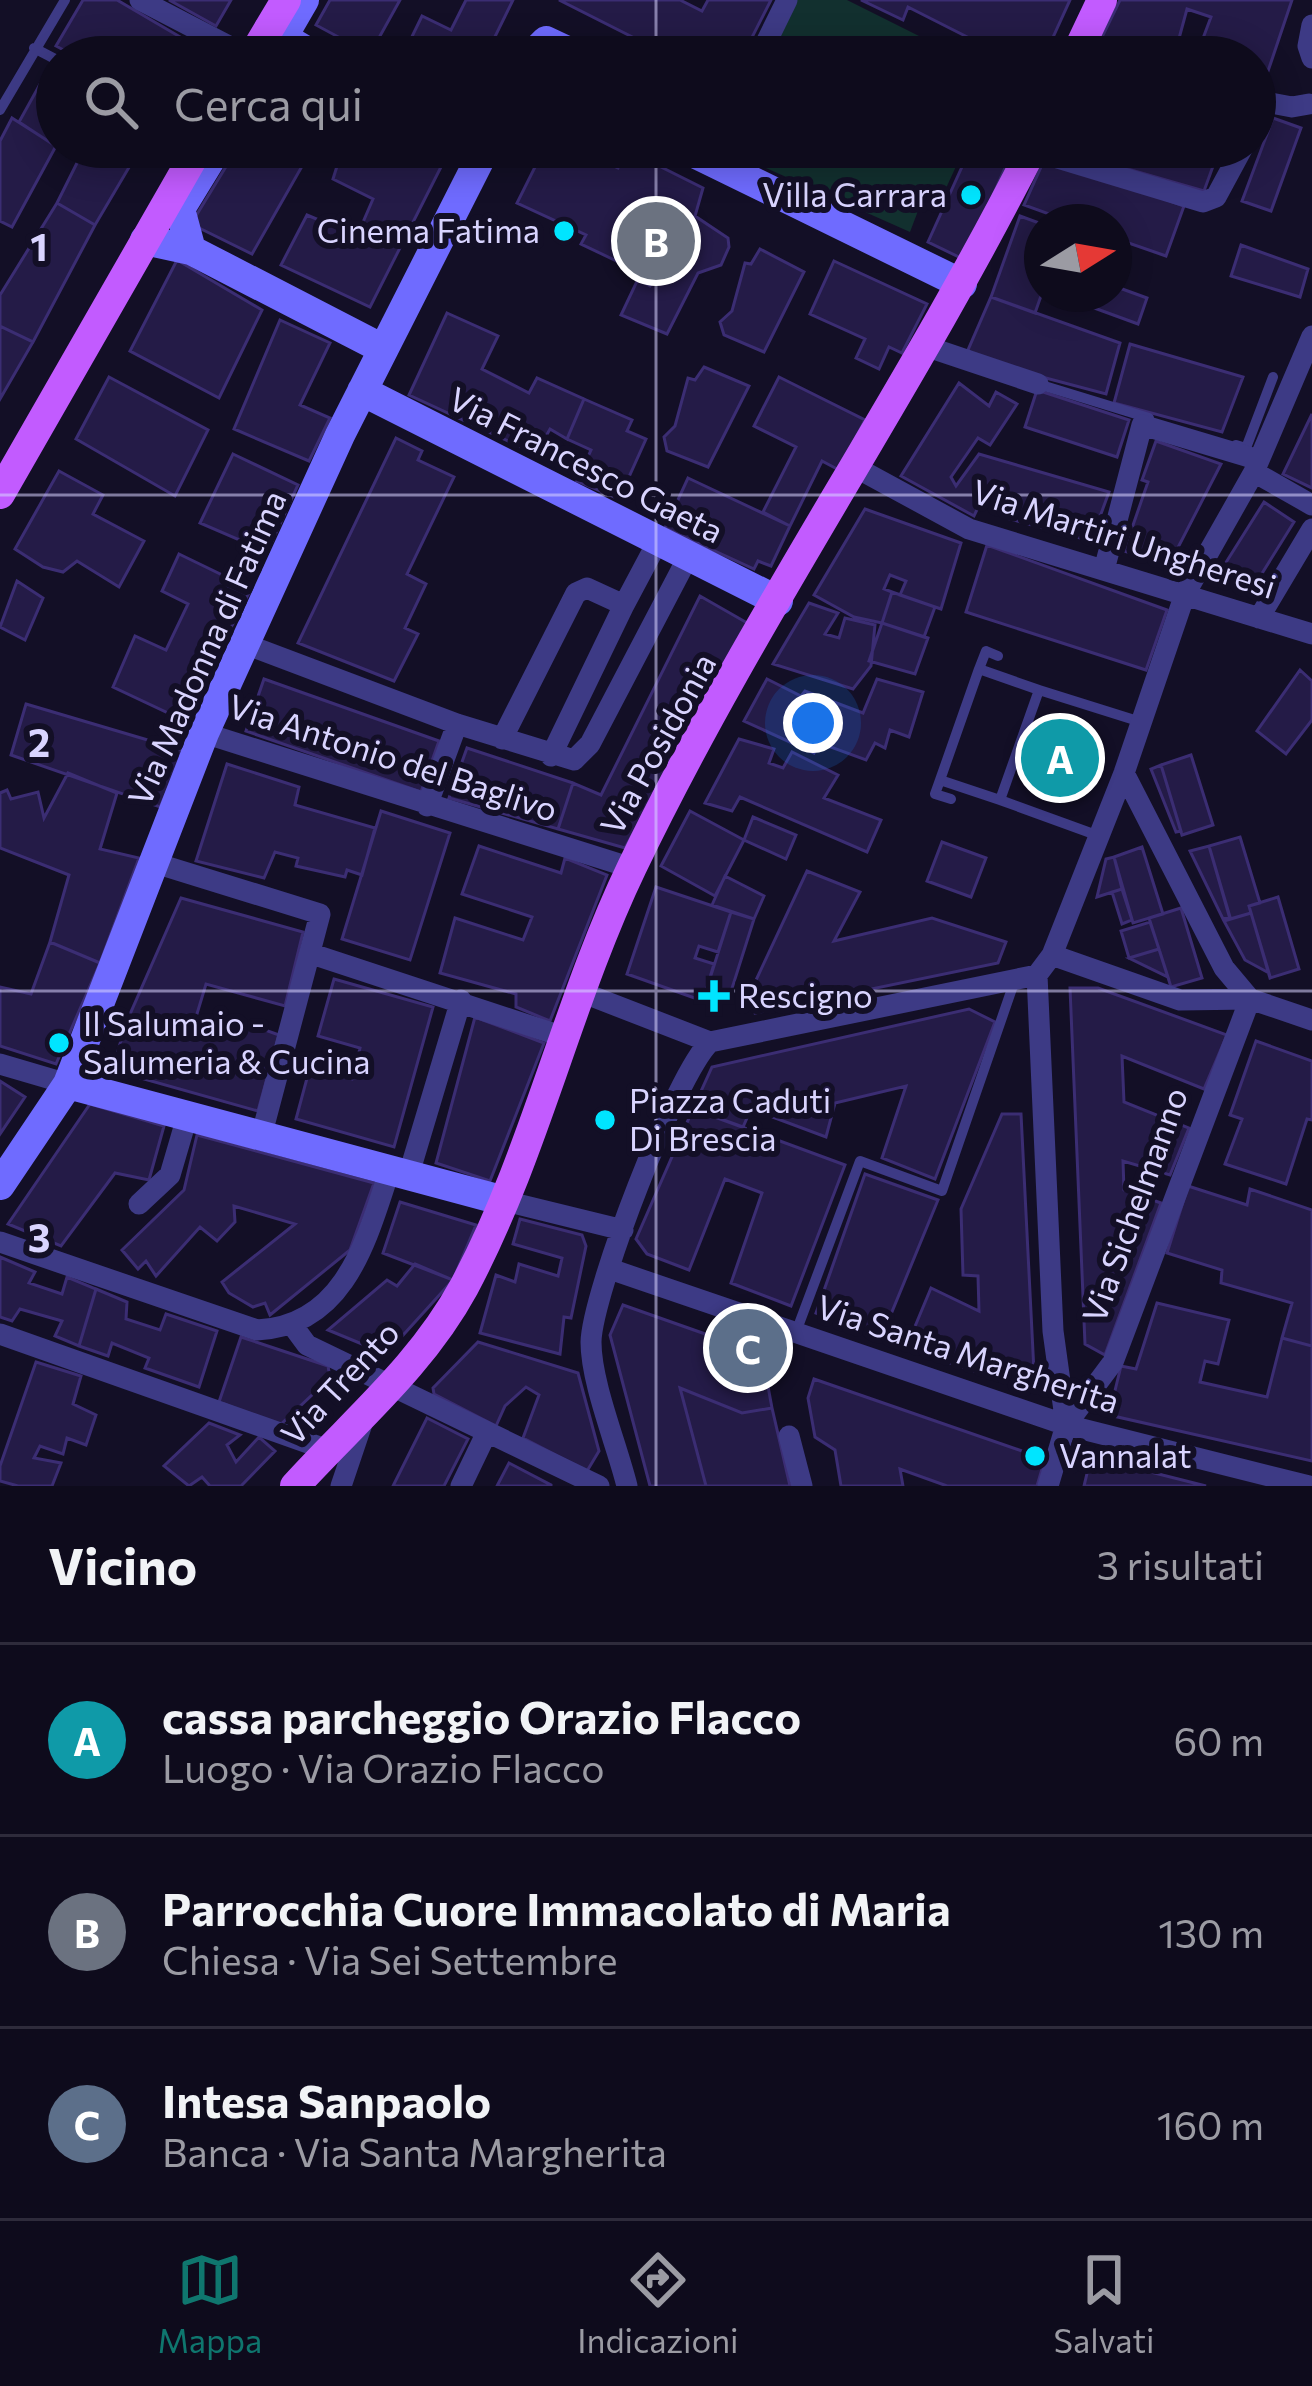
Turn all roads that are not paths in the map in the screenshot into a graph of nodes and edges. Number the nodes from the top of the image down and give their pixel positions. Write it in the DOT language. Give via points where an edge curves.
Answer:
graph roads {
  1 [pos="65,0"];
  2 [pos="140,0"];
  3 [pos="286,0"];
  4 [pos="304,0"];
  5 [pos="787,0"];
  6 [pos="1102,0"];
  7 [pos="1312,25"];
  8 [pos="42,36"];
  9 [pos="210,36"];
  10 [pos="275,36"];
  11 [pos="278,36"];
  12 [pos="769,36"];
  13 [pos="1084,36"];
  14 [pos="36,45"];
  15 [pos="34,48"];
  16 [pos="1312,58"];
  17 [pos="1309,104"];
  18 [pos="1276,105"];
  19 [pos="0,110"];
  20 [pos="187,168"];
  21 [pos="205,168"];
  22 [pos="469,168"];
  23 [pos="735,168"];
  24 [pos="1022,168"];
  25 [pos="1095,168"];
  26 [pos="1231,168"];
  27 [pos="145,240"];
  28 [pos="191,250"];
  29 [pos="962,284"];
  30 [pos="1312,337"];
  31 [pos="928,347"];
  32 [pos="383,349"];
  33 [pos="1273,377"];
  34 [pos="1038,384"];
  35 [pos="362,392"];
  36 [pos="1257,466"];
  37 [pos="855,467"];
  38 [pos="0,494"];
  39 [pos="1312,505"];
  40 [pos="1312,529"];
  41 [pos="658,542"];
  42 [pos="688,557"];
  43 [pos="1104,570"];
  44 [pos="1185,594"];
  45 [pos="778,601"];
  46 [pos="624,605"];
  47 [pos="1258,618"];
  48 [pos="1312,634"];
  49 [pos="244,644"];
  50 [pos="998,656"];
  51 [pos="980,669"];
  52 [pos="1039,690"];
  53 [pos="1141,722"];
  54 [pos="458,724"];
  55 [pos="203,733"];
  56 [pos="502,739"];
  57 [pos="551,756"];
  58 [pos="1124,773"];
  59 [pos="940,780"];
  60 [pos="951,799"];
  61 [pos="1000,800"];
  62 [pos="427,806"];
  63 [pos="1099,836"];
  64 [pos="155,863"];
  65 [pos="632,868"];
  66 [pos="312,954"];
  67 [pos="1052,956"];
  68 [pos="1026,978"];
  69 [pos="581,992"];
  70 [pos="1250,999"];
  71 [pos="461,1000"];
  72 [pos="1312,1020"];
  73 [pos="564,1037"];
  74 [pos="710,1042"];
  75 [pos="0,1064"];
  76 [pos="68,1084"];
  77 [pos="187,1117"];
  78 [pos="261,1137"];
  79 [pos="398,1174"];
  80 [pos="0,1185"];
  81 [pos="502,1200"];
  82 [pos="139,1204"];
  83 [pos="623,1230"];
  84 [pos="0,1242"];
  85 [pos="610,1269"];
  86 [pos="293,1326"];
  87 [pos="796,1332"];
  88 [pos="0,1334"];
  89 [pos="393,1388"];
  90 [pos="365,1415"];
  91 [pos="1066,1426"];
  92 [pos="487,1432"];
  93 [pos="789,1436"];
  94 [pos="328,1450"];
  95 [pos="1239,1478"];
  96 [pos="569,1480"];
  97 [pos="295,1486"];
  98 [pos="341,1486"];
  99 [pos="461,1486"];
  100 [pos="599,1486"];
  101 [pos="628,1486"];
  102 [pos="802,1486"];
  103 [pos="1048,1486"];
  104 [pos="1309,1486"];
  1 -- 8 [label="lane"];
  2 -- 9 [label="street"];
  3 -- 10 [label="main road"];
  4 -- 11 [label="street"];
  5 -- 12 [label="street"];
  6 -- 13 [label="main road"];
  7 -- 16 [label="street"];
  14 -- 15 [label="lane"];
  15 -- 19 [label="lane"];
  17 -- 18 [label="street"];
  20 -- 27 [label="main road"];
  21 -- 28 [label="street" via="180,209"];
  22 -- 32 [label="street, Via Madonna di Fatima"];
  23 -- 29 [label="street"];
  24 -- 29 [label="main road, Via Posidonia"];
  25 -- 26 [label="street" via="1203,202 1216,196"];
  27 -- 28 [label="street"];
  27 -- 38 [label="main road"];
  28 -- 32 [label="street"];
  29 -- 31 [label="main road, Via Posidonia"];
  30 -- 36 [label="street"];
  31 -- 34 [label="street"];
  31 -- 37 [label="main road, Via Posidonia"];
  32 -- 35 [label="street, Via Madonna di Fatima"];
  33 -- 34 [label="lane" via="1246,448"];
  35 -- 41 [label="street, Via Francesco Gaeta"];
  35 -- 49 [label="street, Via Madonna di Fatima"];
  36 -- 39 [label="street"];
  36 -- 43 [label="street" via="1142,425"];
  36 -- 44 [label="street"];
  37 -- 43 [label="street, Via Martiri Ungheresi" via="969,529"];
  37 -- 45 [label="main road, Via Posidonia"];
  40 -- 47 [label="street"];
  41 -- 42 [label="street, Via Francesco Gaeta"];
  41 -- 46 [label="street"];
  42 -- 45 [label="street, Via Francesco Gaeta"];
  42 -- 57 [label="street" via="583,755"];
  43 -- 44 [label="street, Via Martiri Ungheresi"];
  44 -- 47 [label="street, Via Martiri Ungheresi"];
  44 -- 53 [label="street"];
  45 -- 65 [label="main road, Via Posidonia"];
  46 -- 56 [label="street" via="587,588 576,593"];
  46 -- 57 [label="street"];
  47 -- 48 [label="street, Via Martiri Ungheresi"];
  49 -- 54 [label="street"];
  49 -- 55 [label="street, Via Madonna di Fatima"];
  50 -- 51 [label="lane" via="986,651"];
  51 -- 52 [label="lane"];
  51 -- 59 [label="lane"];
  52 -- 53 [label="lane"];
  52 -- 61 [label="lane"];
  53 -- 58 [label="street"];
  54 -- 56 [label="street"];
  54 -- 62 [label="street"];
  55 -- 62 [label="street, Via Antonio del Baglivo"];
  55 -- 64 [label="street, Via Madonna di Fatima"];
  56 -- 57 [label="street"];
  58 -- 63 [label="street"];
  58 -- 70 [label="street" via="1224,968"];
  59 -- 60 [label="lane" via="935,794"];
  59 -- 61 [label="lane"];
  61 -- 63 [label="lane"];
  62 -- 65 [label="street, Via Antonio del Baglivo"];
  63 -- 67 [label="street"];
  64 -- 66 [label="street" via="320,914"];
  64 -- 76 [label="street, Via Madonna di Fatima"];
  65 -- 69 [label="main road, Via Posidonia"];
  66 -- 71 [label="street"];
  66 -- 78 [label="street"];
  67 -- 68 [label="street"];
  67 -- 70 [label="street" via="1180,1000"];
  68 -- 74 [label="street"];
  68 -- 87 [label="lane" via="943,1191 860,1161"];
  68 -- 91 [label="street"];
  69 -- 73 [label="main road, Via Posidonia"];
  69 -- 74 [label="street"];
  70 -- 72 [label="street"];
  70 -- 91 [label="street, Via Sichelmanno" via="1113,1361"];
  71 -- 73 [label="street"];
  71 -- 79 [label="street"];
  73 -- 81 [label="main road, Via Posidonia"];
  74 -- 83 [label="street" via="691,1066"];
  75 -- 76 [label="street"];
  76 -- 77 [label="street"];
  76 -- 80 [label="street, Via Madonna di Fatima"];
  77 -- 78 [label="street"];
  77 -- 82 [label="street" via="170,1175"];
  78 -- 79 [label="street"];
  79 -- 81 [label="street"];
  79 -- 86 [label="street" via="348,1280"];
  81 -- 83 [label="street"];
  81 -- 89 [label="main road, Via Trento" via="464,1287"];
  83 -- 85 [label="street"];
  84 -- 86 [label="street" via="256,1330"];
  85 -- 87 [label="street, Via Santa Margherita"];
  85 -- 101 [label="street" via="591,1348"];
  86 -- 89 [label="street" via="307,1345"];
  87 -- 91 [label="street, Via Santa Margherita"];
  88 -- 94 [label="street"];
  89 -- 90 [label="main road, Via Trento"];
  89 -- 92 [label="street"];
  90 -- 94 [label="main road, Via Trento"];
  90 -- 98 [label="street"];
  91 -- 95 [label="street, Via Santa Margherita"];
  91 -- 103 [label="street"];
  92 -- 96 [label="street"];
  92 -- 99 [label="street"];
  93 -- 102 [label="street"];
  94 -- 97 [label="main road, Via Trento"];
  95 -- 104 [label="street, Via Santa Margherita"];
  96 -- 100 [label="street"];
}
